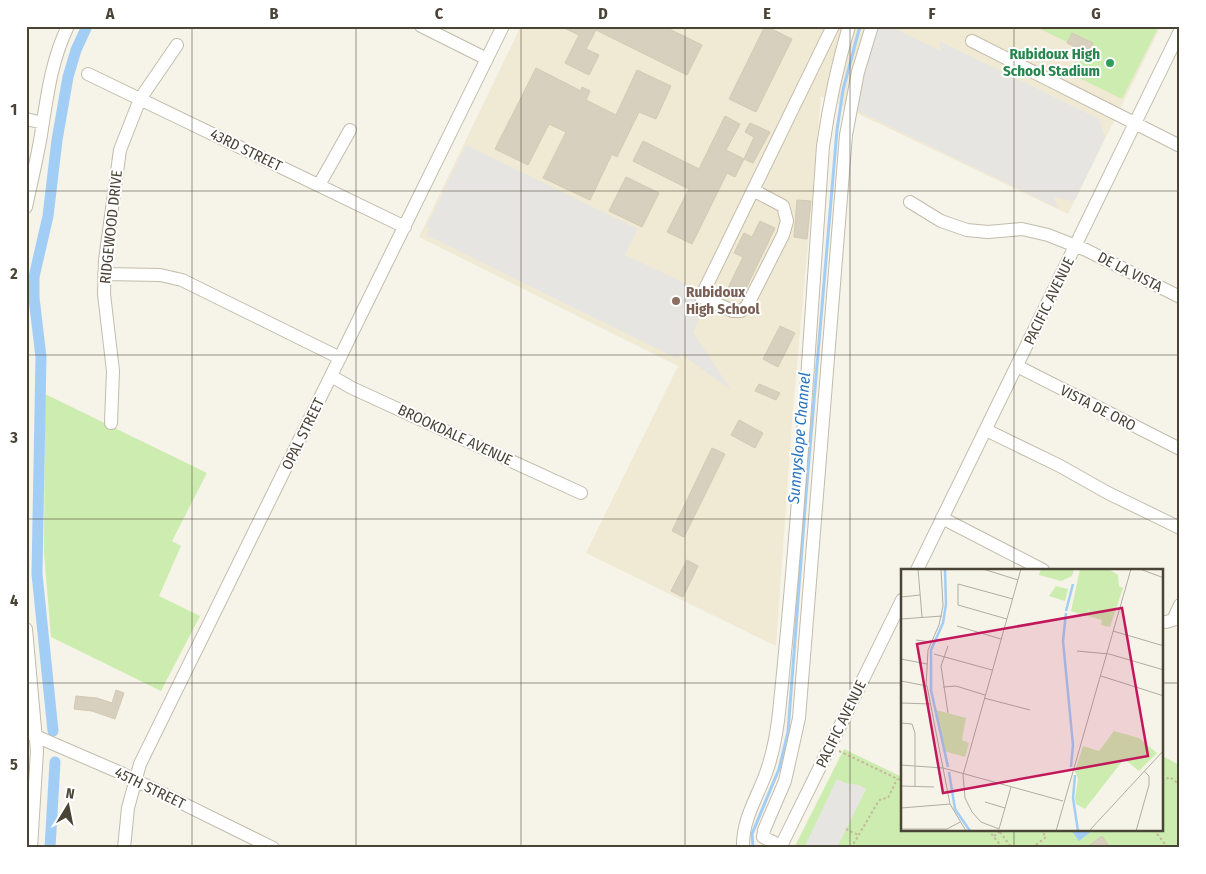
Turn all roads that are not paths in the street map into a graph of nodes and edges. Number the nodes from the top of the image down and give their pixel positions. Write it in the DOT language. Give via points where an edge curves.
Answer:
graph roads {
  1 [pos="68,26"];
  2 [pos="421,26"];
  3 [pos="503,26"];
  4 [pos="833,26"];
  5 [pos="849,26"];
  6 [pos="872,26"];
  7 [pos="1180,31"];
  8 [pos="972,41"];
  9 [pos="177,45"];
  10 [pos="487,59"];
  11 [pos="88,74"];
  12 [pos="140,99"];
  13 [pos="26,119"];
  14 [pos="43,123"];
  15 [pos="1135,124"];
  16 [pos="350,130"];
  17 [pos="1180,146"];
  18 [pos="319,185"];
  19 [pos="753,190"];
  20 [pos="910,202"];
  21 [pos="26,207"];
  22 [pos="405,227"];
  23 [pos="1076,246"];
  24 [pos="104,274"];
  25 [pos="1180,297"];
  26 [pos="340,358"];
  27 [pos="1017,366"];
  28 [pos="331,376"];
  29 [pos="111,423"];
  30 [pos="986,430"];
  31 [pos="1180,449"];
  32 [pos="580,493"];
  33 [pos="942,518"];
  34 [pos="1180,528"];
  35 [pos="917,569"];
  36 [pos="1041,569"];
  37 [pos="901,602"];
  38 [pos="1180,605"];
  39 [pos="1164,621"];
  40 [pos="1180,627"];
  41 [pos="26,629"];
  42 [pos="32,734"];
  43 [pos="135,780"];
  44 [pos="781,847"];
  45 [pos="31,848"];
  46 [pos="124,848"];
  47 [pos="273,848"];
  48 [pos="744,848"];
  1 -- 14 [label="street" via="58,45 50,75"];
  2 -- 10 [label="street"];
  3 -- 10 [label="street, OPAL STREET"];
  4 -- 19 [label="street"];
  5 -- 48 [label="street" via="832,91 823,146 780,705 769,764 745,826"];
  6 -- 44 [label="street" via="858,72 846,135 799,718 785,781 763,837"];
  7 -- 15 [label="street, PACIFIC AVENUE"];
  8 -- 15 [label="street"];
  9 -- 12 [label="street, RIDGEWOOD DRIVE"];
  10 -- 22 [label="street, OPAL STREET"];
  11 -- 12 [label="street, 43RD STREET"];
  12 -- 18 [label="street, 43RD STREET"];
  12 -- 24 [label="street, RIDGEWOOD DRIVE" via="120,150"];
  13 -- 14 [label="street"];
  14 -- 21 [label="street"];
  15 -- 17 [label="street"];
  15 -- 23 [label="street, PACIFIC AVENUE"];
  16 -- 18 [label="street"];
  18 -- 22 [label="street, 43RD STREET"];
  19 -- 19 [label="street" via="783,206 787,221 747,306 741,311 733,311 701,296"];
  20 -- 23 [label="street, DE LA VISTA" via="941,221 967,230 1022,229"];
  22 -- 26 [label="street, OPAL STREET"];
  23 -- 25 [label="street, DE LA VISTA"];
  23 -- 27 [label="street, PACIFIC AVENUE"];
  24 -- 26 [label="street" via="160,275 182,280"];
  24 -- 29 [label="street, RIDGEWOOD DRIVE" via="113,371"];
  26 -- 28 [label="street, OPAL STREET"];
  27 -- 30 [label="street, PACIFIC AVENUE"];
  27 -- 31 [label="street, VISTA DE ORO"];
  28 -- 32 [label="street, BROOKDALE AVENUE"];
  28 -- 43 [label="street, OPAL STREET" via="144,755"];
  30 -- 33 [label="street, PACIFIC AVENUE"];
  30 -- 34 [label="street"];
  33 -- 35 [label="street, PACIFIC AVENUE"];
  33 -- 36 [label="street"];
  37 -- 44 [label="street, PACIFIC AVENUE"];
  38 -- 39 [label="street" via="1173,620"];
  39 -- 40 [label="street"];
  41 -- 42 [label="street"];
  42 -- 43 [label="street, 45TH STREET"];
  42 -- 45 [label="street" via="38,756"];
  43 -- 46 [label="street, OPAL STREET"];
  43 -- 47 [label="street, 45TH STREET"];
}
